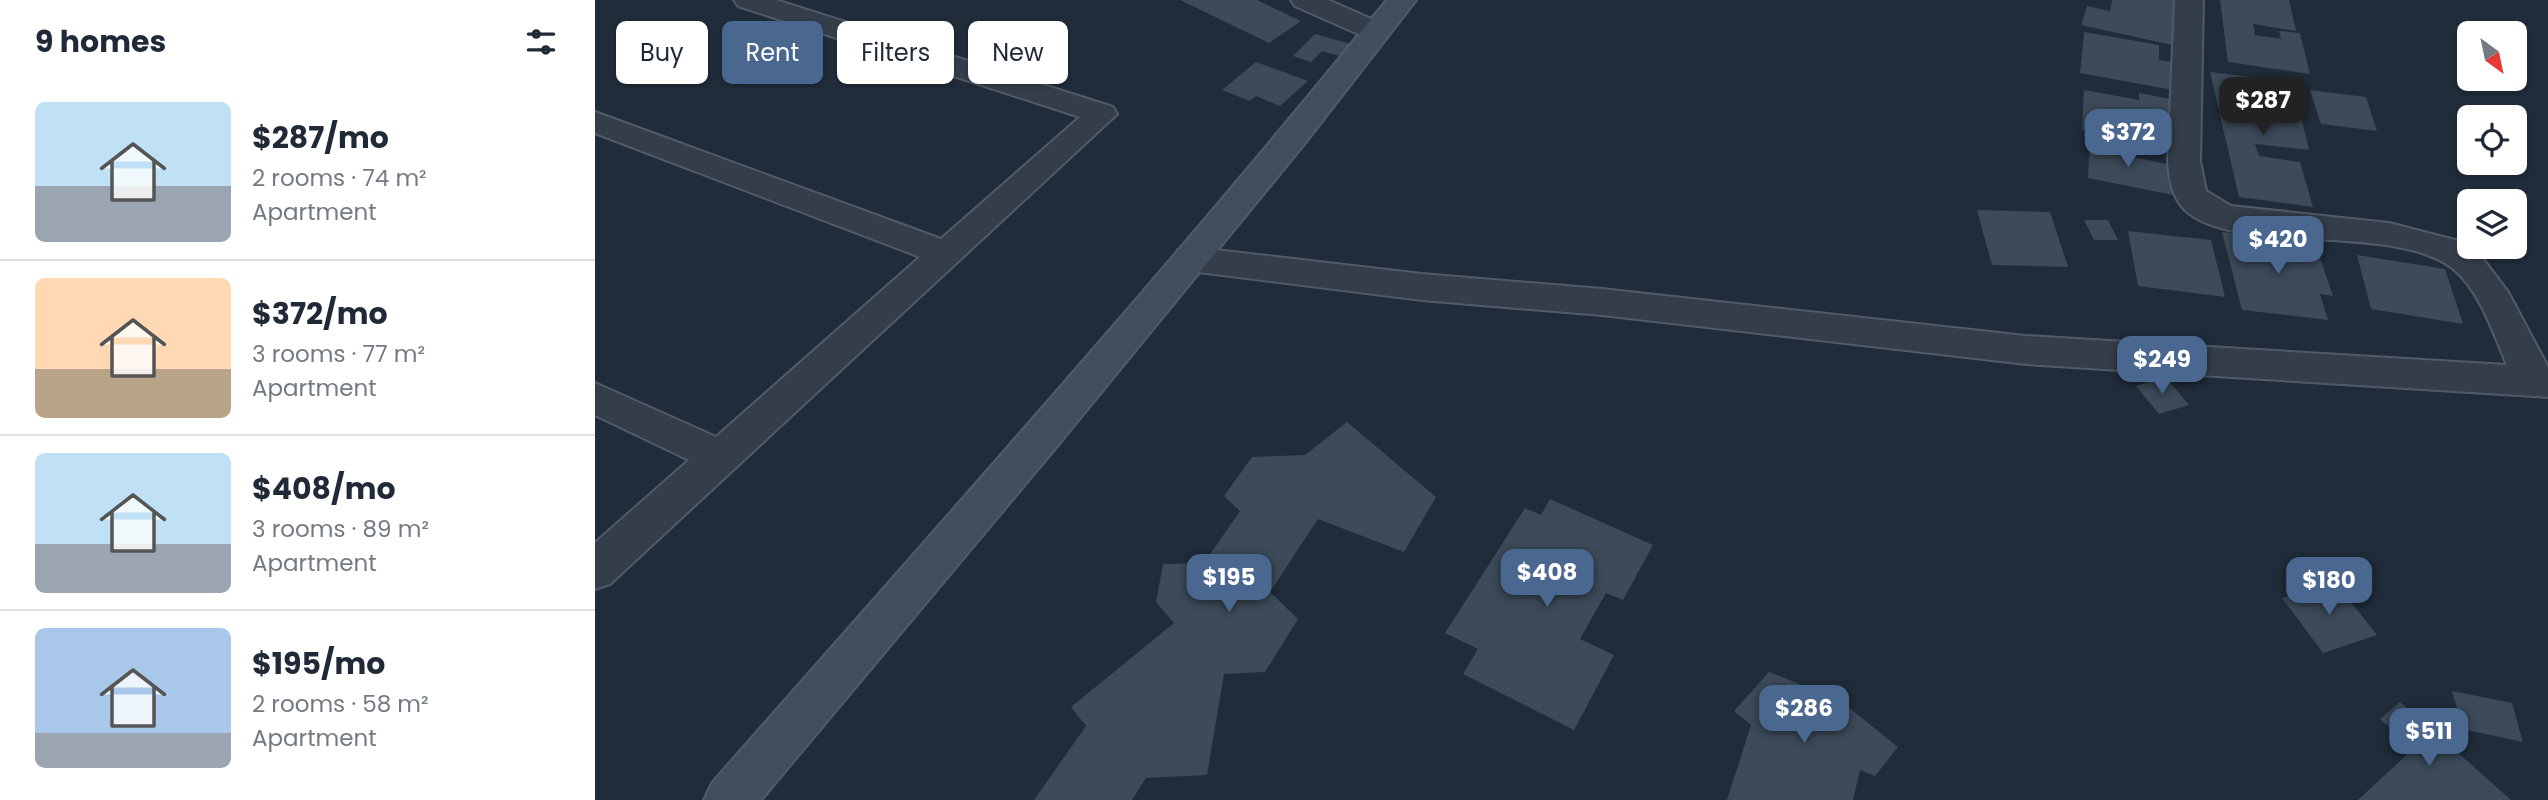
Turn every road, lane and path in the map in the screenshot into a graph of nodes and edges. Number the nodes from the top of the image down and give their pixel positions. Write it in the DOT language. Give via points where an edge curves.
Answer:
graph roads {
  1 [pos="748,0"];
  2 [pos="1305,0"];
  3 [pos="1402,0"];
  4 [pos="2189,0"];
  5 [pos="1375,32"];
  6 [pos="595,122"];
  7 [pos="946,254"];
  8 [pos="1189,258"];
  9 [pos="2541,382"];
  10 [pos="595,398"];
  11 [pos="721,457"];
  12 [pos="595,570"];
  13 [pos="729,800"];
  1 -- 7 [label="street" via="1102,114"];
  2 -- 5 [label="street"];
  3 -- 5 [label="street"];
  4 -- 9 [label="street" via="2184,161 2190,197 2203,208 2229,217 2413,239 2453,251 2483,281"];
  5 -- 8 [label="street" via="1294,136"];
  6 -- 7 [label="street"];
  7 -- 11 [label="street"];
  8 -- 9 [label="street" via="1422,287 2025,349"];
  8 -- 13 [label="street"];
  10 -- 11 [label="street"];
  11 -- 12 [label="street"];
}
